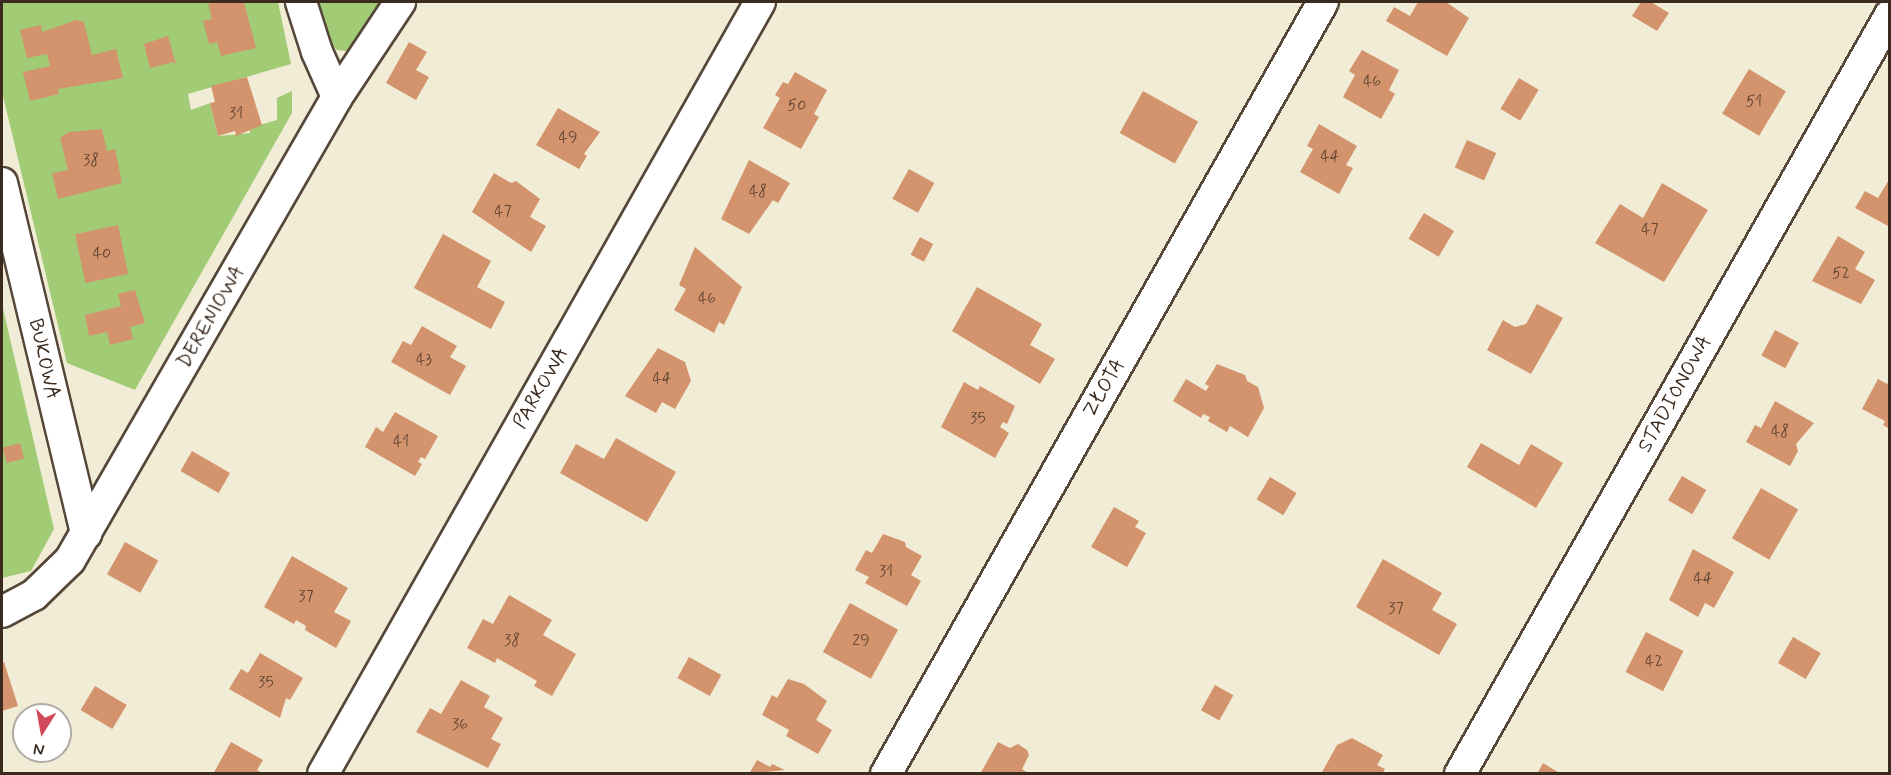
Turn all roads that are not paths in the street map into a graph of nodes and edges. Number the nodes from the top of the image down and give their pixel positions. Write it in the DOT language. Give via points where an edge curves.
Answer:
graph roads {
  1 [pos="301,2"];
  2 [pos="400,2"];
  3 [pos="760,2"];
  4 [pos="1323,2"];
  5 [pos="1890,15"];
  6 [pos="338,97"];
  7 [pos="2,183"];
  8 [pos="86,534"];
  9 [pos="2,612"];
  10 [pos="323,774"];
  11 [pos="886,774"];
  12 [pos="1460,774"];
  1 -- 6 [label="street" via="316,52"];
  2 -- 6 [label="street, DERENIOWA"];
  3 -- 10 [label="street, PARKOWA"];
  4 -- 11 [label="street, ZŁOTA"];
  5 -- 12 [label="street, STADIONOWA"];
  6 -- 8 [label="street, DERENIOWA"];
  7 -- 8 [label="street, BUKOWA"];
  8 -- 9 [label="street, DERENIOWA" via="50,582"];
}
